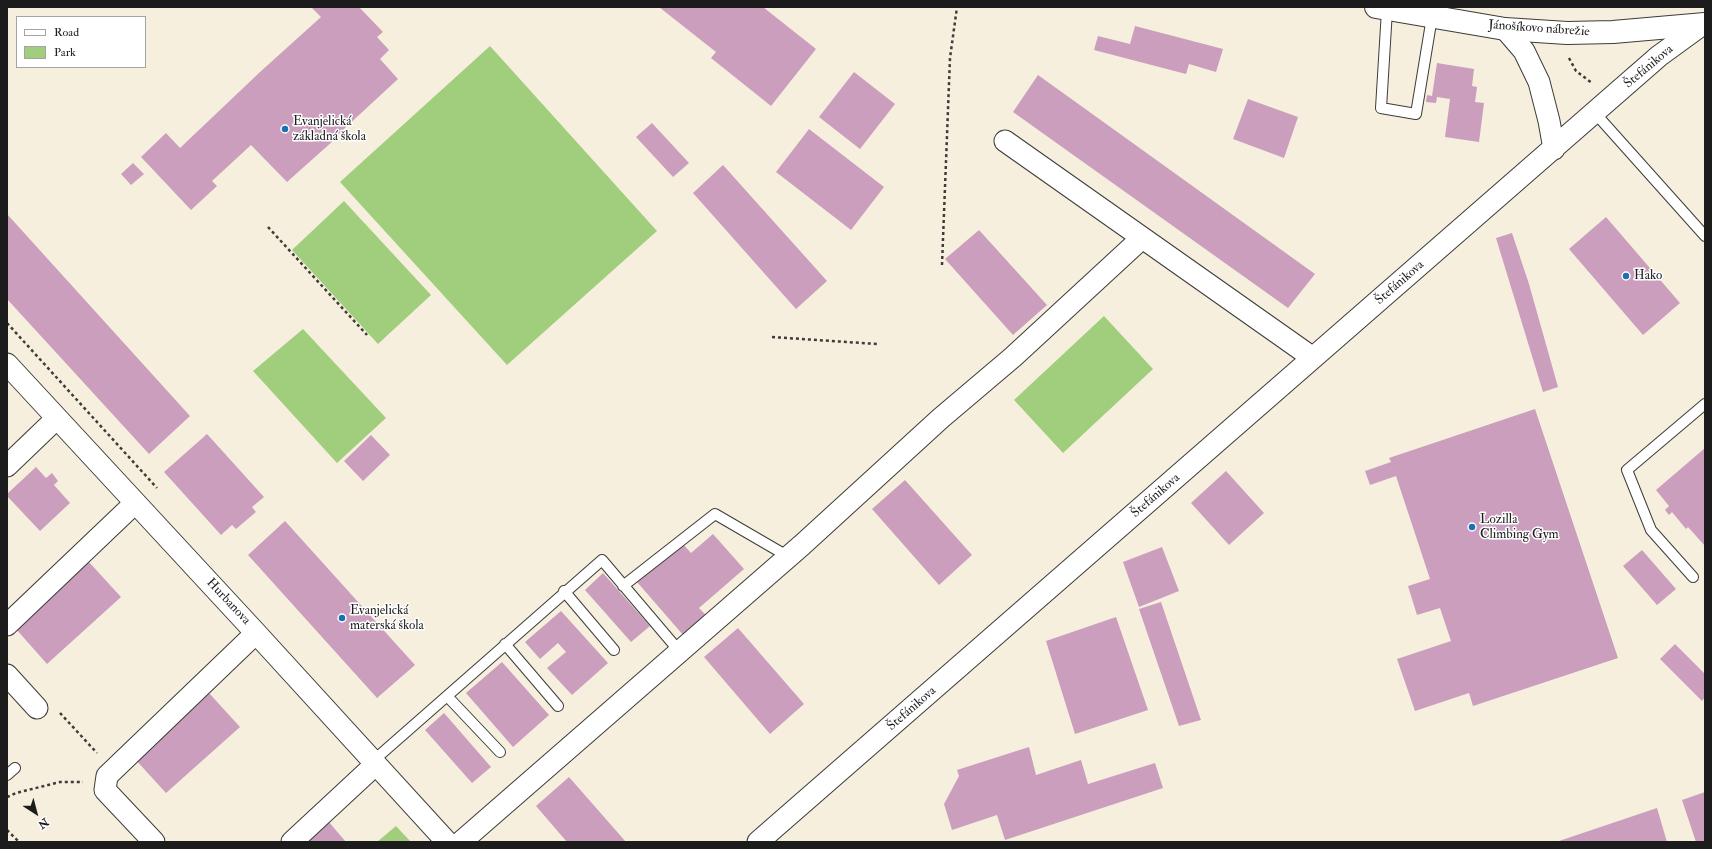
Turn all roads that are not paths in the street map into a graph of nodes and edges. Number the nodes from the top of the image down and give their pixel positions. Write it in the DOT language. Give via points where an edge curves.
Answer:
graph roads {
  1 [pos="1382,8"];
  2 [pos="1432,17"];
  3 [pos="1704,24"];
  4 [pos="1505,29"];
  5 [pos="1595,113"];
  6 [pos="1005,141"];
  7 [pos="1554,149"];
  8 [pos="1705,236"];
  9 [pos="1142,238"];
  10 [pos="1314,358"];
  11 [pos="7,364"];
  12 [pos="1705,404"];
  13 [pos="57,418"];
  14 [pos="7,466"];
  15 [pos="135,502"];
  16 [pos="788,557"];
  17 [pos="1693,577"];
  18 [pos="624,586"];
  19 [pos="564,591"];
  20 [pos="7,625"];
  21 [pos="256,633"];
  22 [pos="505,644"];
  23 [pos="614,650"];
  24 [pos="680,652"];
  25 [pos="7,675"];
  26 [pos="447,696"];
  27 [pos="558,706"];
  28 [pos="37,708"];
  29 [pos="500,752"];
  30 [pos="374,762"];
  31 [pos="15,768"];
  32 [pos="7,775"];
  33 [pos="154,842"];
  34 [pos="292,842"];
  35 [pos="447,842"];
  36 [pos="461,842"];
  37 [pos="758,842"];
  1 -- 2 [label="main road, Jánošíkovo nábrežie"];
  1 -- 2 [label="lane" via="1381,108 1416,114"];
  2 -- 4 [label="main road, Jánošíkovo nábrežie"];
  3 -- 4 [label="main road, Jánošíkovo nábrežie" via="1613,32 1567,33"];
  3 -- 5 [label="street, Štefánikova" via="1659,56"];
  4 -- 7 [label="street" via="1524,51 1539,82"];
  5 -- 7 [label="street, Štefánikova"];
  5 -- 8 [label="lane"];
  6 -- 9 [label="street"];
  7 -- 10 [label="street, Štefánikova"];
  9 -- 10 [label="street"];
  9 -- 16 [label="street" via="1013,357 941,418"];
  10 -- 37 [label="street, Štefánikova"];
  11 -- 13 [label="street, Hurbanova"];
  12 -- 17 [label="lane" via="1627,470 1651,530"];
  13 -- 14 [label="street"];
  13 -- 15 [label="street, Hurbanova"];
  15 -- 20 [label="street"];
  15 -- 21 [label="street, Hurbanova"];
  16 -- 18 [label="lane" via="715,514"];
  16 -- 24 [label="street"];
  18 -- 19 [label="lane" via="602,560"];
  18 -- 24 [label="lane"];
  19 -- 22 [label="lane"];
  19 -- 23 [label="lane"];
  21 -- 30 [label="street, Hurbanova"];
  21 -- 33 [label="street" via="107,776 105,790"];
  22 -- 26 [label="lane"];
  22 -- 27 [label="lane"];
  24 -- 36 [label="street"];
  25 -- 28 [label="street"];
  26 -- 29 [label="lane"];
  26 -- 30 [label="lane"];
  30 -- 34 [label="street"];
  30 -- 35 [label="street, Hurbanova"];
  31 -- 32 [label="lane"];
}
